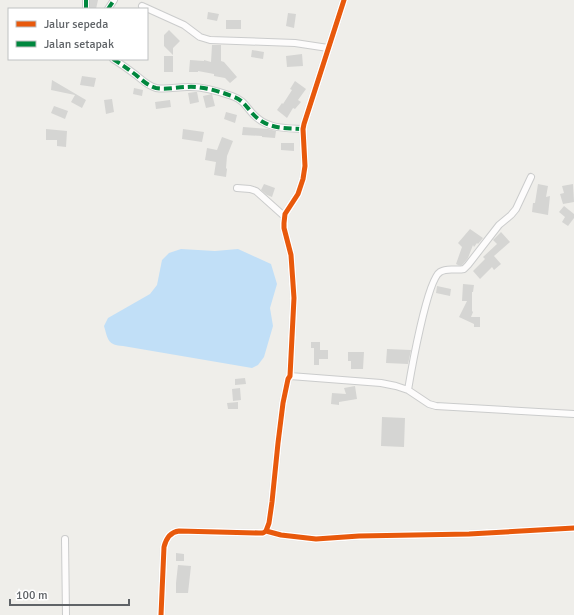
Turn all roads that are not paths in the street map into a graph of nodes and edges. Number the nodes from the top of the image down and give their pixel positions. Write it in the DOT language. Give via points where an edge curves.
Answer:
graph roads {
  1 [pos="344,0"];
  2 [pos="142,6"];
  3 [pos="146,8"];
  4 [pos="148,9"];
  5 [pos="328,48"];
  6 [pos="114,60"];
  7 [pos="303,129"];
  8 [pos="531,177"];
  9 [pos="237,188"];
  10 [pos="284,216"];
  11 [pos="290,376"];
  12 [pos="408,390"];
  13 [pos="574,414"];
  14 [pos="574,528"];
  15 [pos="266,531"];
  16 [pos="65,540"];
  17 [pos="66,615"];
  18 [pos="161,615"];
  1 -- 5 [label="street"];
  2 -- 3 [label="street"];
  4 -- 5 [label="street" via="184,25 200,38 295,43"];
  5 -- 7 [label="street"];
  6 -- 7 [label="street" via="157,88 188,87 216,91 239,99 261,121 269,125"];
  7 -- 10 [label="street" via="303,179 298,194"];
  8 -- 12 [label="street" via="516,209 499,225 468,265 464,269 450,268 439,272 436,277 426,304"];
  9 -- 10 [label="street" via="256,191"];
  10 -- 11 [label="street" via="284,228 291,255 294,298"];
  11 -- 12 [label="street" via="381,383"];
  11 -- 15 [label="street" via="283,403 272,502"];
  12 -- 13 [label="street" via="436,406"];
  14 -- 15 [label="street" via="316,539"];
  15 -- 18 [label="street" via="173,533 166,540 164,547"];
  16 -- 17 [label="street"];
}
